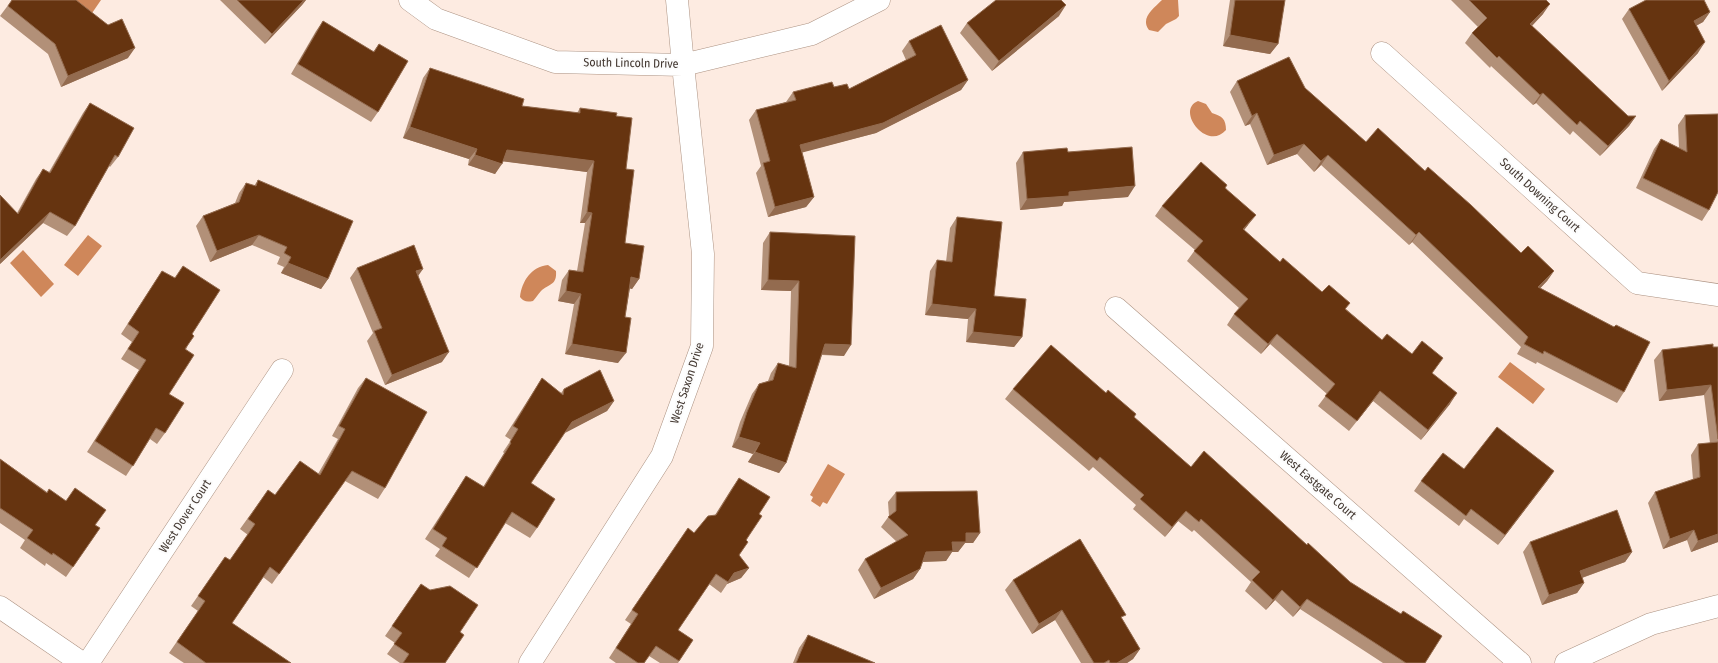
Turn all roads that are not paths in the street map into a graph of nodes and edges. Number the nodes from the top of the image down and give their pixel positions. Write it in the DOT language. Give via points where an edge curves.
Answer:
graph roads {
  1 [pos="410,0"];
  2 [pos="677,0"];
  3 [pos="879,0"];
  4 [pos="1382,53"];
  5 [pos="683,65"];
  6 [pos="1718,295"];
  7 [pos="1116,308"];
  8 [pos="282,370"];
  9 [pos="1718,606"];
  10 [pos="0,607"];
  11 [pos="82,663"];
  12 [pos="88,663"];
  13 [pos="530,663"];
  14 [pos="1520,663"];
  15 [pos="1566,663"];
  1 -- 5 [label="street, South Lincoln Drive" via="436,19 555,62"];
  2 -- 5 [label="street, West Saxon Drive"];
  3 -- 5 [label="street, South Lincoln Drive" via="812,34"];
  4 -- 6 [label="street, South Downing Court" via="1637,283"];
  5 -- 13 [label="street, West Saxon Drive" via="703,254 702,346 662,456"];
  7 -- 14 [label="street, West Eastgate Court"];
  8 -- 12 [label="street, West Dover Court"];
  9 -- 15 [label="street" via="1651,624"];
  10 -- 11 [label="street"];
}
